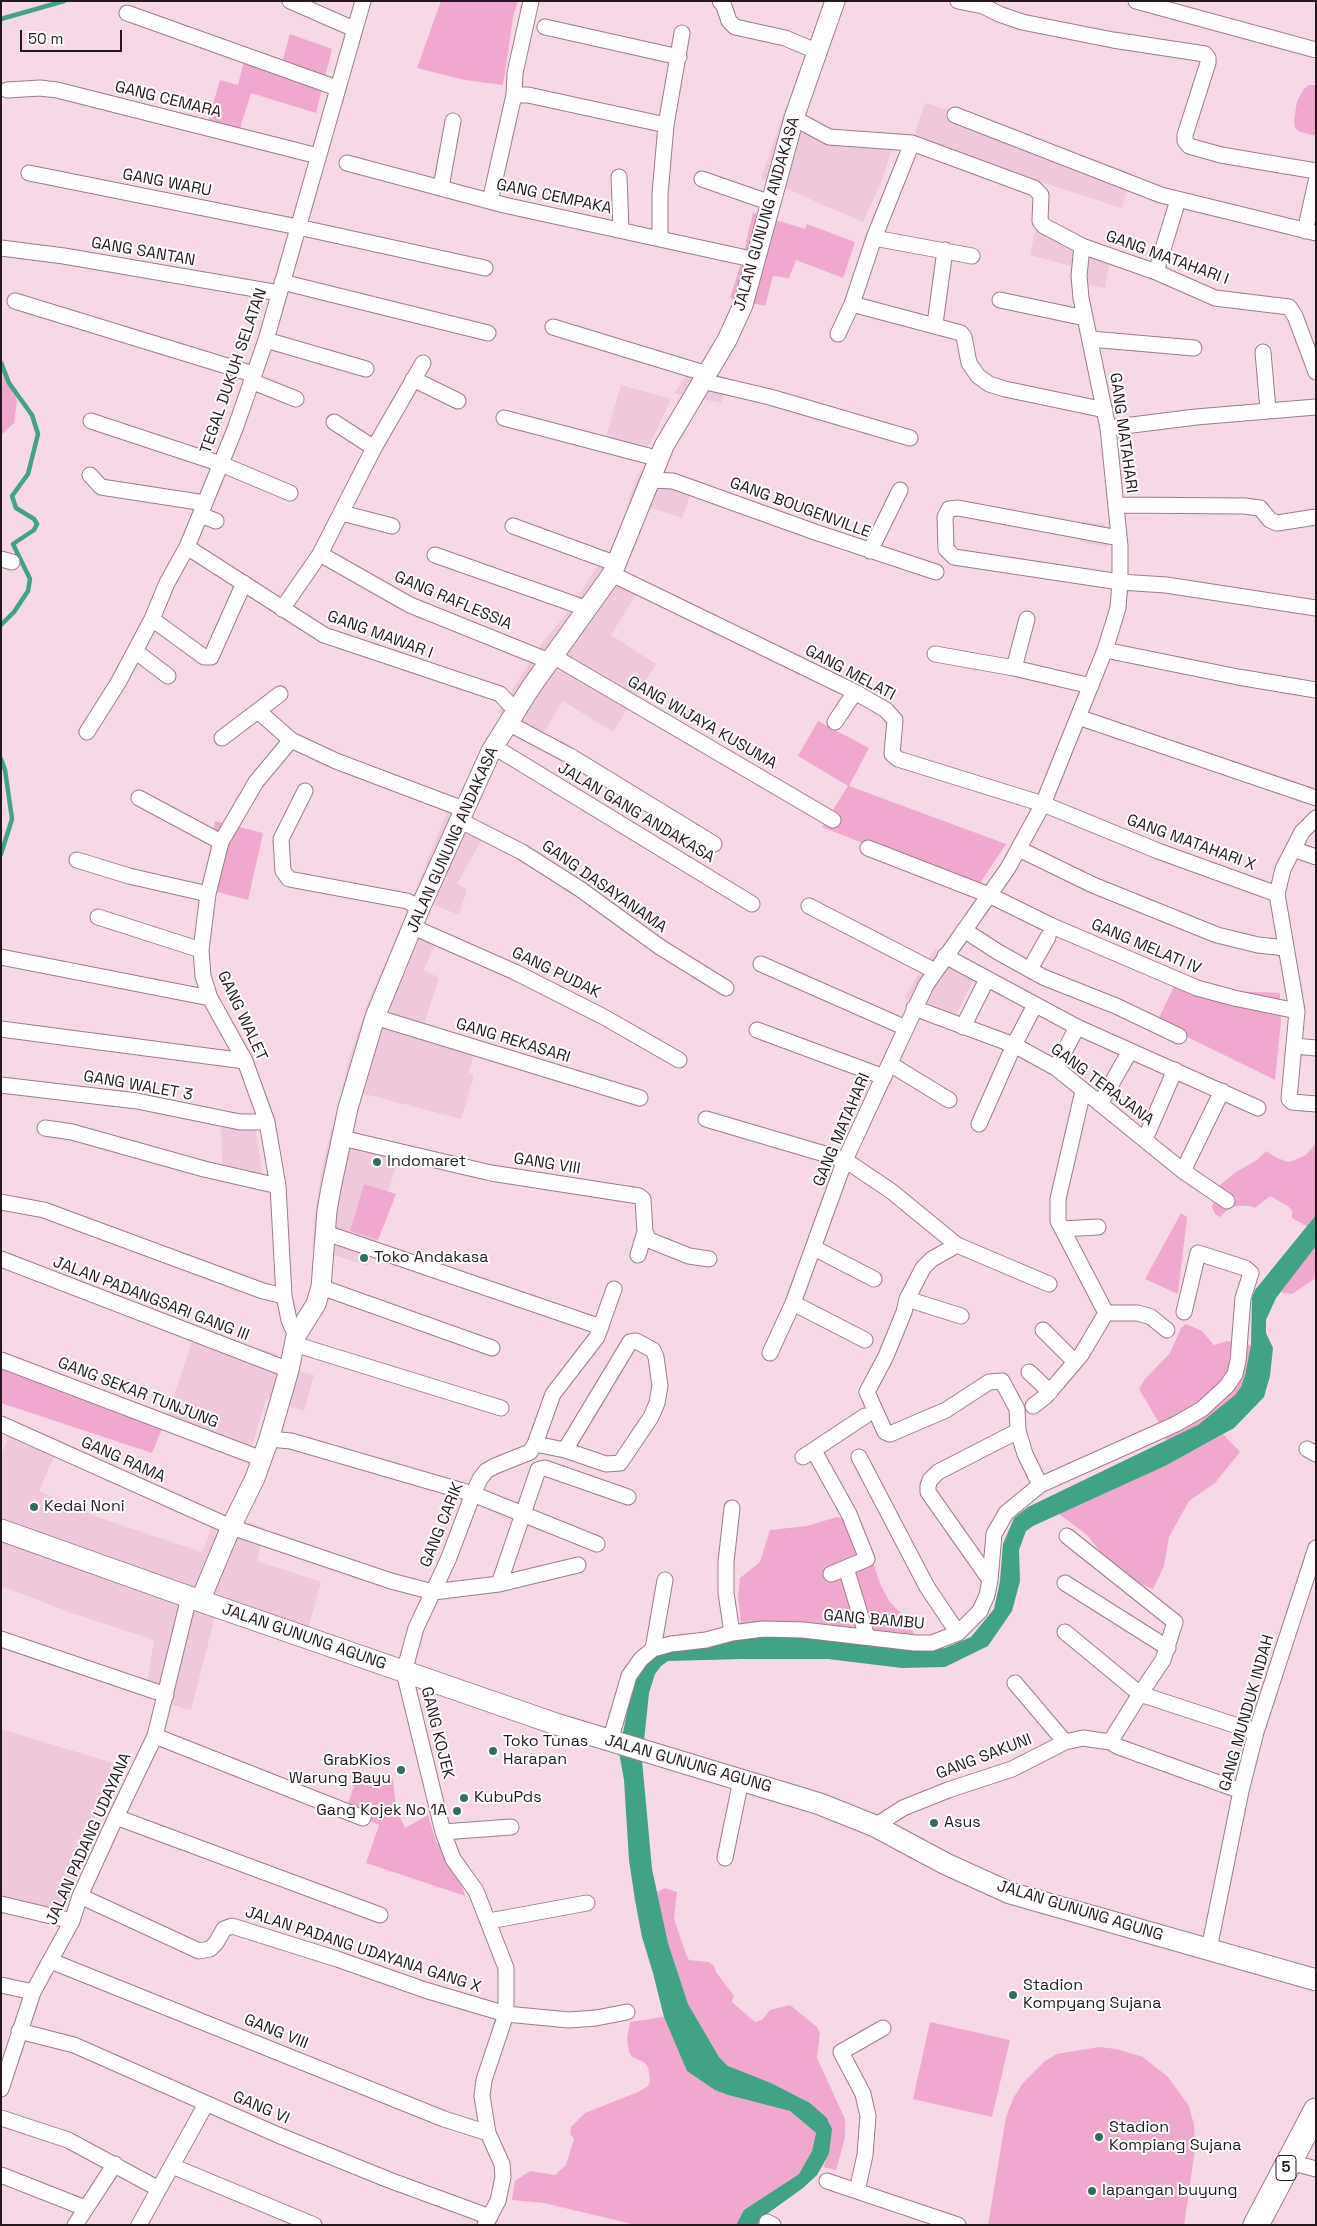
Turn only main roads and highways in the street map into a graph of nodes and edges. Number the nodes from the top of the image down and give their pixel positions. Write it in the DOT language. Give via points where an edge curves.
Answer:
graph roads {
  1 [pos="1,1530"];
  2 [pos="1316,1980"];
  3 [pos="1316,2111"];
  4 [pos="1256,2225"];
  1 -- 2 [label="main road, JALAN GUNUNG AGUNG" via="612,1742 820,1804 875,1826 1010,1893"];
  3 -- 4 [label="highway, 5"];
}
